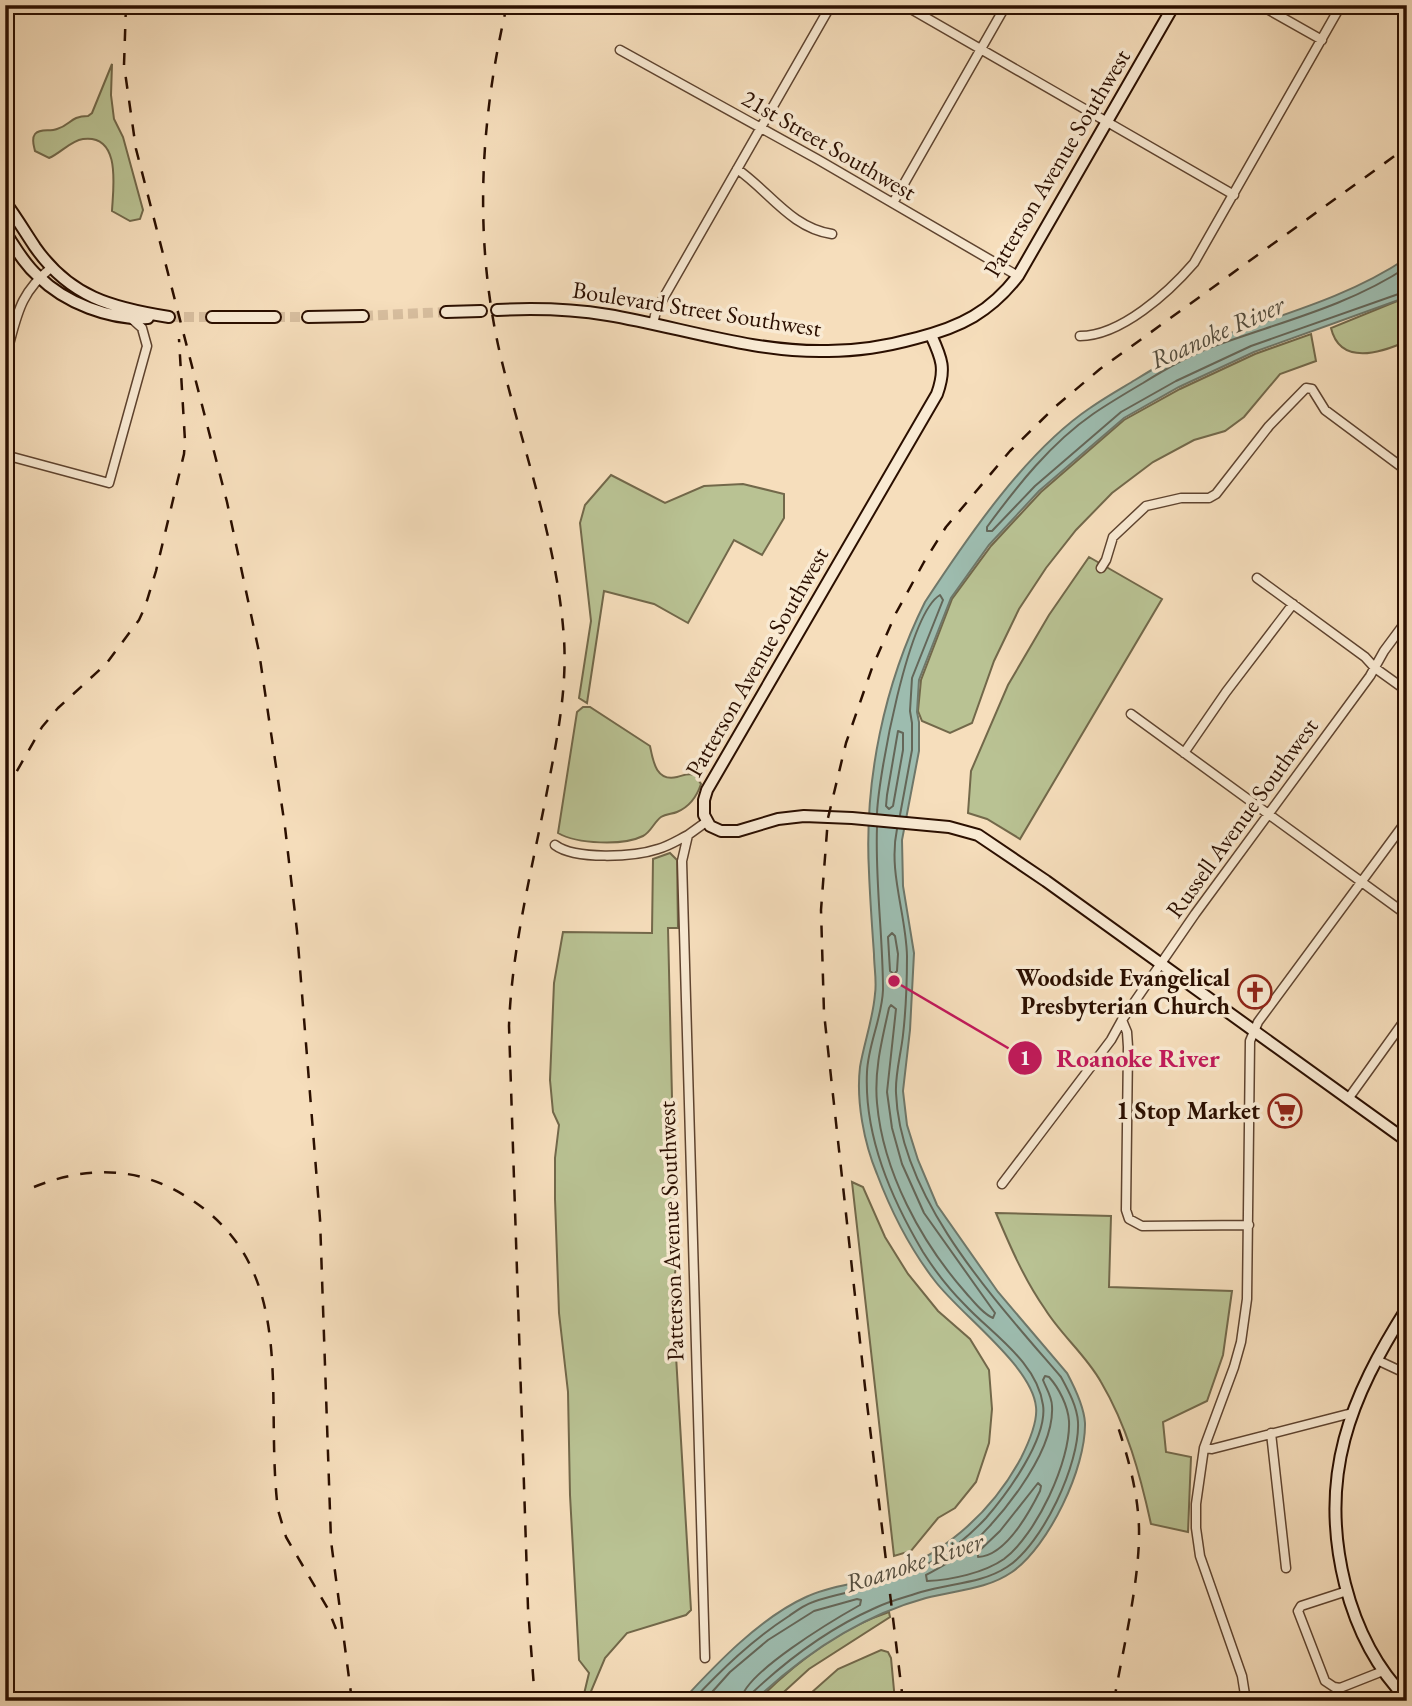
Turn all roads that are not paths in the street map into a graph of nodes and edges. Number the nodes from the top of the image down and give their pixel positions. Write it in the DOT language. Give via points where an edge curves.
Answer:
graph roads {
  1 [pos="831,5"];
  2 [pos="904,5"];
  3 [pos="1006,5"];
  4 [pos="1174,5"];
  5 [pos="1260,5"];
  6 [pos="1341,5"];
  7 [pos="1322,40"];
  8 [pos="620,50"];
  9 [pos="981,50"];
  10 [pos="1107,123"];
  11 [pos="761,128"];
  12 [pos="737,169"];
  13 [pos="1234,195"];
  14 [pos="5,202"];
  15 [pos="893,204"];
  16 [pos="5,232"];
  17 [pos="832,234"];
  18 [pos="52,267"];
  19 [pos="1018,276"];
  20 [pos="39,278"];
  21 [pos="497,310"];
  22 [pos="481,311"];
  23 [pos="446,312"];
  24 [pos="363,316"];
  25 [pos="212,317"];
  26 [pos="275,317"];
  27 [pos="308,317"];
  28 [pos="132,319"];
  29 [pos="653,324"];
  30 [pos="931,335"];
  31 [pos="1080,336"];
  32 [pos="5,359"];
  33 [pos="5,455"];
  34 [pos="1407,471"];
  35 [pos="1101,568"];
  36 [pos="1257,578"];
  37 [pos="1293,604"];
  38 [pos="1407,620"];
  39 [pos="1375,668"];
  40 [pos="1407,691"];
  41 [pos="1131,714"];
  42 [pos="1184,753"];
  43 [pos="1268,813"];
  44 [pos="1407,820"];
  45 [pos="706,822"];
  46 [pos="688,835"];
  47 [pos="555,845"];
  48 [pos="1361,882"];
  49 [pos="1407,915"];
  50 [pos="1161,964"];
  51 [pos="1407,1017"];
  52 [pos="1122,1020"];
  53 [pos="1253,1031"];
  54 [pos="1348,1099"];
  55 [pos="1407,1141"];
  56 [pos="1002,1184"];
  57 [pos="1249,1225"];
  58 [pos="1407,1308"];
  59 [pos="1377,1360"];
  60 [pos="1407,1374"];
  61 [pos="1352,1413"];
  62 [pos="1271,1433"];
  63 [pos="1204,1448"];
  64 [pos="1286,1568"];
  65 [pos="1346,1591"];
  66 [pos="705,1658"];
  67 [pos="1383,1671"];
  68 [pos="1407,1699"];
  69 [pos="1246,1701"];
  1 -- 11 [label="street"];
  2 -- 9 [label="street"];
  3 -- 9 [label="street"];
  4 -- 10 [label="street, Patterson Avenue Southwest"];
  5 -- 7 [label="street"];
  6 -- 7 [label="street"];
  7 -- 13 [label="street"];
  8 -- 11 [label="street, 21st Street Southwest"];
  9 -- 10 [label="street"];
  9 -- 15 [label="street"];
  10 -- 13 [label="street"];
  10 -- 19 [label="street, Patterson Avenue Southwest"];
  11 -- 12 [label="street"];
  11 -- 15 [label="street, 21st Street Southwest"];
  12 -- 17 [label="street" via="801,224"];
  12 -- 29 [label="street" via="656,311"];
  13 -- 31 [label="street" via="1195,262 1172,287 1111,330"];
  14 -- 18 [label="street"];
  15 -- 19 [label="street, 21st Street Southwest"];
  16 -- 20 [label="street"];
  18 -- 20 [label="street"];
  18 -- 28 [label="street" via="77,289 103,303 169,317"];
  19 -- 30 [label="street, Patterson Avenue Southwest" via="990,311"];
  20 -- 28 [label="street" via="89,307"];
  20 -- 32 [label="street" via="24,298"];
  21 -- 29 [label="street, Boulevard Street Southwest" via="569,310"];
  22 -- 23 [label="street"];
  24 -- 27 [label="street"];
  25 -- 26 [label="street"];
  28 -- 33 [label="street" via="142,328 147,346 109,483"];
  29 -- 30 [label="street, Boulevard Street Southwest" via="805,351 878,346"];
  30 -- 45 [label="street, Patterson Avenue Southwest" via="942,361 943,378 937,394 707,790"];
  34 -- 35 [label="street" via="1325,410 1306,387 1216,494 1146,506 1112,537"];
  36 -- 37 [label="street"];
  37 -- 39 [label="street"];
  37 -- 42 [label="street"];
  38 -- 39 [label="street, Russell Avenue Southwest"];
  39 -- 40 [label="street"];
  39 -- 43 [label="street, Russell Avenue Southwest"];
  41 -- 42 [label="street"];
  42 -- 43 [label="street"];
  43 -- 48 [label="street"];
  43 -- 50 [label="street, Russell Avenue Southwest"];
  44 -- 48 [label="street"];
  45 -- 46 [label="street"];
  45 -- 50 [label="street" via="729,831 787,818 954,827 994,845"];
  46 -- 47 [label="street" via="659,849 624,855 567,852"];
  46 -- 66 [label="street, Patterson Avenue Southwest" via="682,861 683,944"];
  48 -- 49 [label="street"];
  48 -- 53 [label="street"];
  50 -- 52 [label="street, Russell Avenue Southwest"];
  50 -- 53 [label="street"];
  51 -- 54 [label="street"];
  52 -- 56 [label="street, Russell Avenue Southwest"];
  52 -- 57 [label="street" via="1128,1047 1129,1219 1142,1226"];
  53 -- 54 [label="street"];
  53 -- 57 [label="street"];
  54 -- 55 [label="street"];
  57 -- 63 [label="street" via="1241,1342"];
  58 -- 59 [label="street"];
  59 -- 60 [label="street"];
  59 -- 61 [label="street"];
  61 -- 62 [label="street"];
  61 -- 65 [label="street" via="1334,1499"];
  62 -- 63 [label="street"];
  62 -- 64 [label="street"];
  63 -- 69 [label="street" via="1197,1491 1197,1542 1242,1676"];
  65 -- 67 [label="street" via="1358,1626"];
  65 -- 67 [label="street" via="1298,1611 1325,1681 1340,1688"];
  67 -- 68 [label="street"];
}
